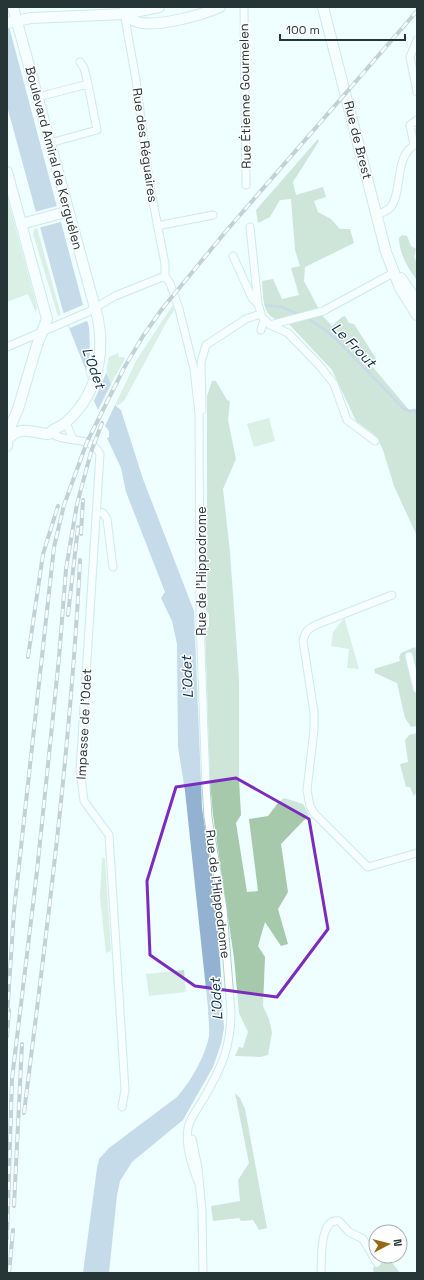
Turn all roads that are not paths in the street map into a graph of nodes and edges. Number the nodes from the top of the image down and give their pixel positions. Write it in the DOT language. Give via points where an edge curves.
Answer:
graph roads {
  1 [pos="13,7"];
  2 [pos="159,7"];
  3 [pos="220,7"];
  4 [pos="244,7"];
  5 [pos="324,7"];
  6 [pos="124,11"];
  7 [pos="11,22"];
  8 [pos="417,40"];
  9 [pos="80,62"];
  10 [pos="88,84"];
  11 [pos="417,92"];
  12 [pos="38,97"];
  13 [pos="416,120"];
  14 [pos="50,143"];
  15 [pos="415,144"];
  16 [pos="7,172"];
  17 [pos="246,185"];
  18 [pos="68,207"];
  19 [pos="213,215"];
  20 [pos="377,215"];
  21 [pos="21,224"];
  22 [pos="158,226"];
  23 [pos="250,227"];
  24 [pos="233,256"];
  25 [pos="395,272"];
  26 [pos="164,276"];
  27 [pos="417,302"];
  28 [pos="258,304"];
  29 [pos="91,310"];
  30 [pos="417,315"];
  31 [pos="265,320"];
  32 [pos="44,330"];
  33 [pos="262,330"];
  34 [pos="7,347"];
  35 [pos="18,410"];
  36 [pos="199,414"];
  37 [pos="66,423"];
  38 [pos="29,430"];
  39 [pos="51,433"];
  40 [pos="73,439"];
  41 [pos="376,441"];
  42 [pos="8,442"];
  43 [pos="96,511"];
  44 [pos="113,567"];
  45 [pos="392,596"];
  46 [pos="409,656"];
  47 [pos="417,689"];
  48 [pos="417,853"];
  49 [pos="122,1107"];
  50 [pos="368,1249"];
  51 [pos="203,1273"];
  52 [pos="321,1273"];
  1 -- 7 [label="main road, Boulevard Amiral de Kerguélen"];
  2 -- 6 [label="main road"];
  3 -- 6 [label="main road" via="192,17 152,23 135,21"];
  4 -- 17 [label="street, Rue Étienne Gourmelen"];
  5 -- 20 [label="main road, Rue de Brest"];
  6 -- 7 [label="main road"];
  6 -- 22 [label="street, Rue des Réguaires"];
  7 -- 12 [label="main road, Boulevard Amiral de Kerguélen"];
  8 -- 11 [label="street" via="410,57"];
  9 -- 10 [label="street"];
  10 -- 12 [label="street"];
  10 -- 14 [label="street" via="97,130"];
  12 -- 14 [label="main road, Boulevard Amiral de Kerguélen"];
  13 -- 15 [label="street" via="410,128"];
  14 -- 18 [label="main road, Boulevard Amiral de Kerguélen"];
  15 -- 20 [label="street" via="404,159 392,204"];
  16 -- 21 [label="main road"];
  18 -- 21 [label="main road" via="65,212"];
  18 -- 29 [label="main road, Boulevard Amiral de Kerguélen"];
  19 -- 22 [label="street"];
  20 -- 25 [label="main road, Rue de Brest" via="386,252"];
  21 -- 32 [label="main road" via="46,316"];
  22 -- 26 [label="street, Rue des Réguaires" via="165,264"];
  23 -- 28 [label="street"];
  24 -- 28 [label="street" via="252,298"];
  25 -- 27 [label="main road"];
  25 -- 30 [label="main road" via="400,288"];
  25 -- 31 [label="street" via="323,311 304,316"];
  26 -- 29 [label="street" via="108,299"];
  26 -- 36 [label="street, Rue de l'Hippodrome" via="170,283 179,309 194,369"];
  28 -- 31 [label="street"];
  29 -- 32 [label="street"];
  29 -- 37 [label="main road, Boulevard Amiral de Kerguélen" via="100,332 100,356 96,376 79,408"];
  31 -- 33 [label="street"];
  31 -- 36 [label="street" via="246,319 216,337 204,348 201,362 203,403"];
  31 -- 41 [label="street" via="288,333 319,365 334,384 347,420"];
  32 -- 34 [label="street"];
  32 -- 35 [label="main road" via="37,345"];
  35 -- 38 [label="main road" via="19,419"];
  35 -- 42 [label="main road" via="9,430"];
  36 -- 51 [label="street, Rue de l'Hippodrome" via="200,633 206,786 208,817 225,926 231,1012 230,1038 221,1068 192,1117 188,1132 190,1158 199,1184 203,1225"];
  37 -- 39 [label="main road, Boulevard Amiral de Kerguélen"];
  37 -- 40 [label="street"];
  38 -- 39 [label="main road"];
  38 -- 42 [label="main road" via="13,434"];
  39 -- 40 [label="street, Impasse de l'Odet"];
  40 -- 43 [label="street, Impasse de l'Odet" via="87,442 97,448 100,454"];
  43 -- 44 [label="street" via="107,519"];
  43 -- 49 [label="street, Impasse de l'Odet" via="80,778 84,801 109,836 125,1090"];
  45 -- 48 [label="street" via="318,624 308,629 304,635 314,724 307,790 314,813 368,867"];
  46 -- 47 [label="street"];
  50 -- 52 [label="street" via="360,1236 349,1232 338,1220 332,1221 325,1231"];
}
